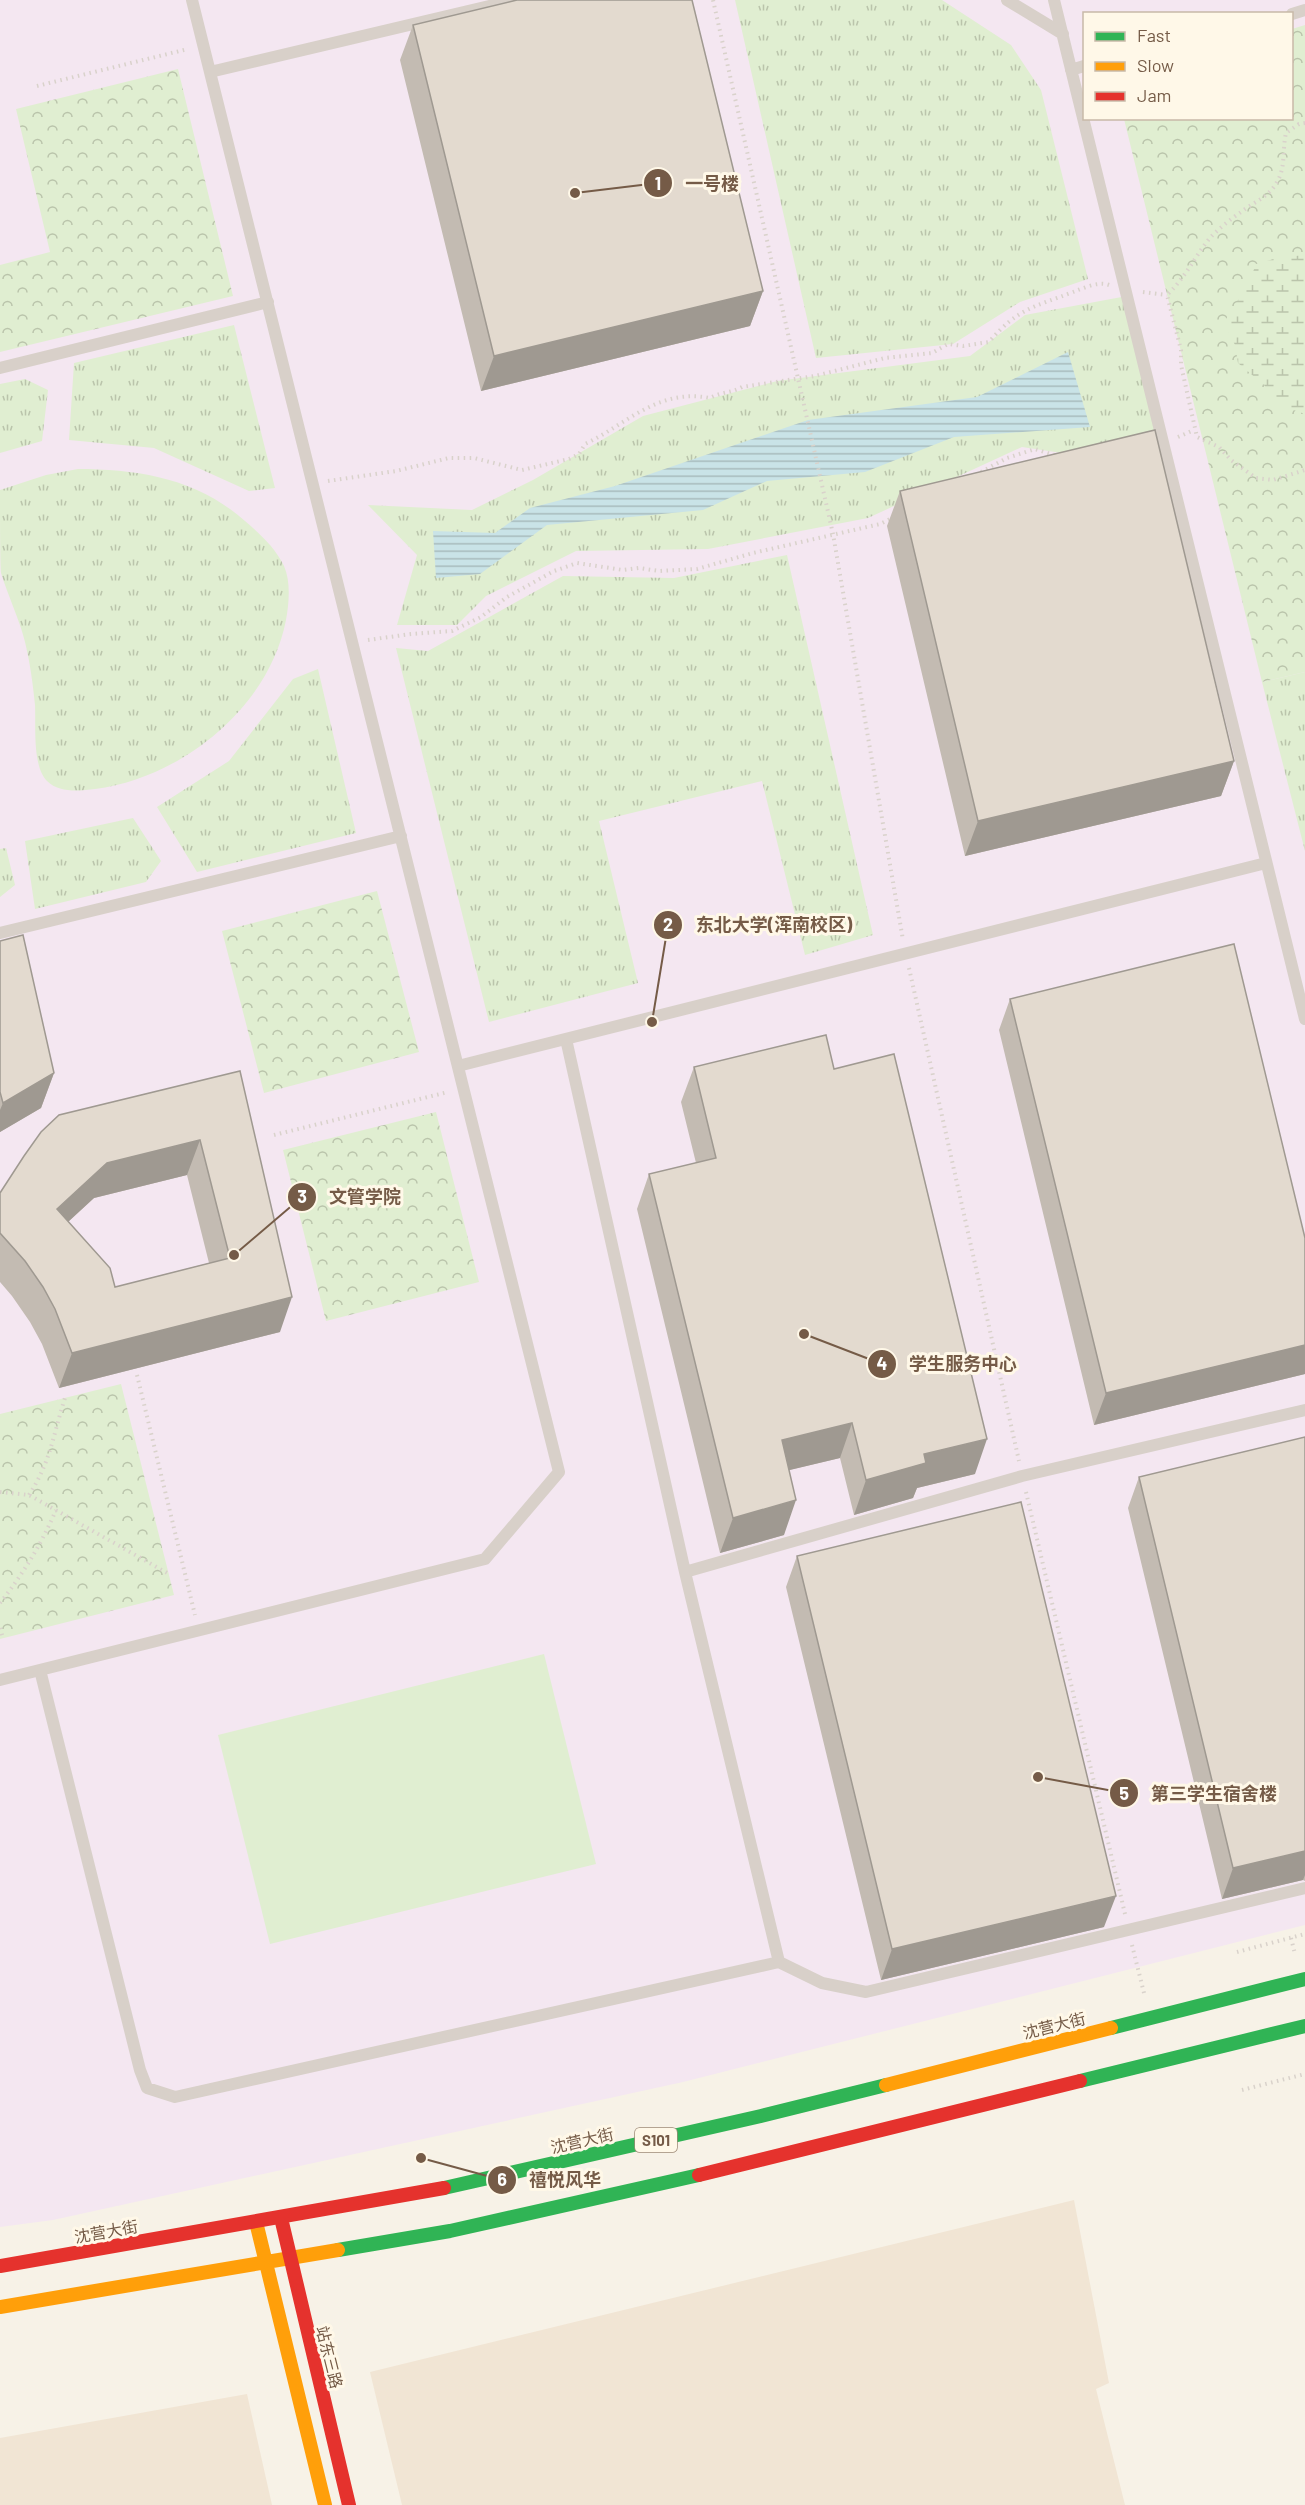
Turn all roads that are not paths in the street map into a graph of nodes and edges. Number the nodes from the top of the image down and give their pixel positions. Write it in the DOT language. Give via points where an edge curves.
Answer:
graph roads {
  1 [pos="192,0"];
  2 [pos="515,0"];
  3 [pos="1007,0"];
  4 [pos="1054,0"];
  5 [pos="1063,34"];
  6 [pos="1083,66"];
  7 [pos="1071,69"];
  8 [pos="210,72"];
  9 [pos="1083,118"];
  10 [pos="1083,120"];
  11 [pos="267,302"];
  12 [pos="0,368"];
  13 [pos="401,836"];
  14 [pos="1266,862"];
  15 [pos="0,933"];
  16 [pos="1305,1019"];
  17 [pos="566,1039"];
  18 [pos="458,1066"];
  19 [pos="1305,1410"];
  20 [pos="685,1572"];
  21 [pos="40,1670"];
  22 [pos="0,1680"];
  23 [pos="1305,1888"];
  24 [pos="779,1962"];
  25 [pos="1305,1978"];
  26 [pos="1305,2026"];
  27 [pos="281,2217"];
  28 [pos="256,2222"];
  29 [pos="290,2259"];
  30 [pos="266,2263"];
  31 [pos="0,2266"];
  32 [pos="0,2307"];
  33 [pos="325,2505"];
  34 [pos="349,2505"];
  1 -- 8 [label="lane"];
  2 -- 8 [label="lane"];
  3 -- 5 [label="lane"];
  4 -- 5 [label="lane"];
  5 -- 7 [label="lane"];
  6 -- 7 [label="lane"];
  7 -- 9 [label="lane"];
  8 -- 11 [label="lane"];
  10 -- 14 [label="lane"];
  11 -- 12 [label="lane"];
  11 -- 13 [label="lane"];
  13 -- 15 [label="lane"];
  13 -- 18 [label="lane"];
  14 -- 16 [label="lane"];
  14 -- 17 [label="lane"];
  17 -- 18 [label="lane"];
  17 -- 20 [label="lane"];
  18 -- 21 [label="lane" via="559,1472 485,1559"];
  19 -- 20 [label="lane" via="1022,1476"];
  20 -- 24 [label="lane"];
  21 -- 22 [label="lane"];
  21 -- 24 [label="lane" via="147,2088 175,2097"];
  23 -- 24 [label="lane" via="866,1992 822,1983"];
  25 -- 27 [label="main road, 沈营大街 / S101" via="761,2116 455,2186"];
  26 -- 29 [label="main road" via="742,2165 450,2231"];
  27 -- 28 [label="main road, 沈营大街 / S101"];
  27 -- 29 [label="main road, 站东三路"];
  28 -- 30 [label="main road"];
  28 -- 31 [label="main road, 沈营大街 / S101"];
  29 -- 30 [label="main road"];
  29 -- 34 [label="main road, 站东三路"];
  30 -- 32 [label="main road"];
  30 -- 33 [label="main road"];
}
